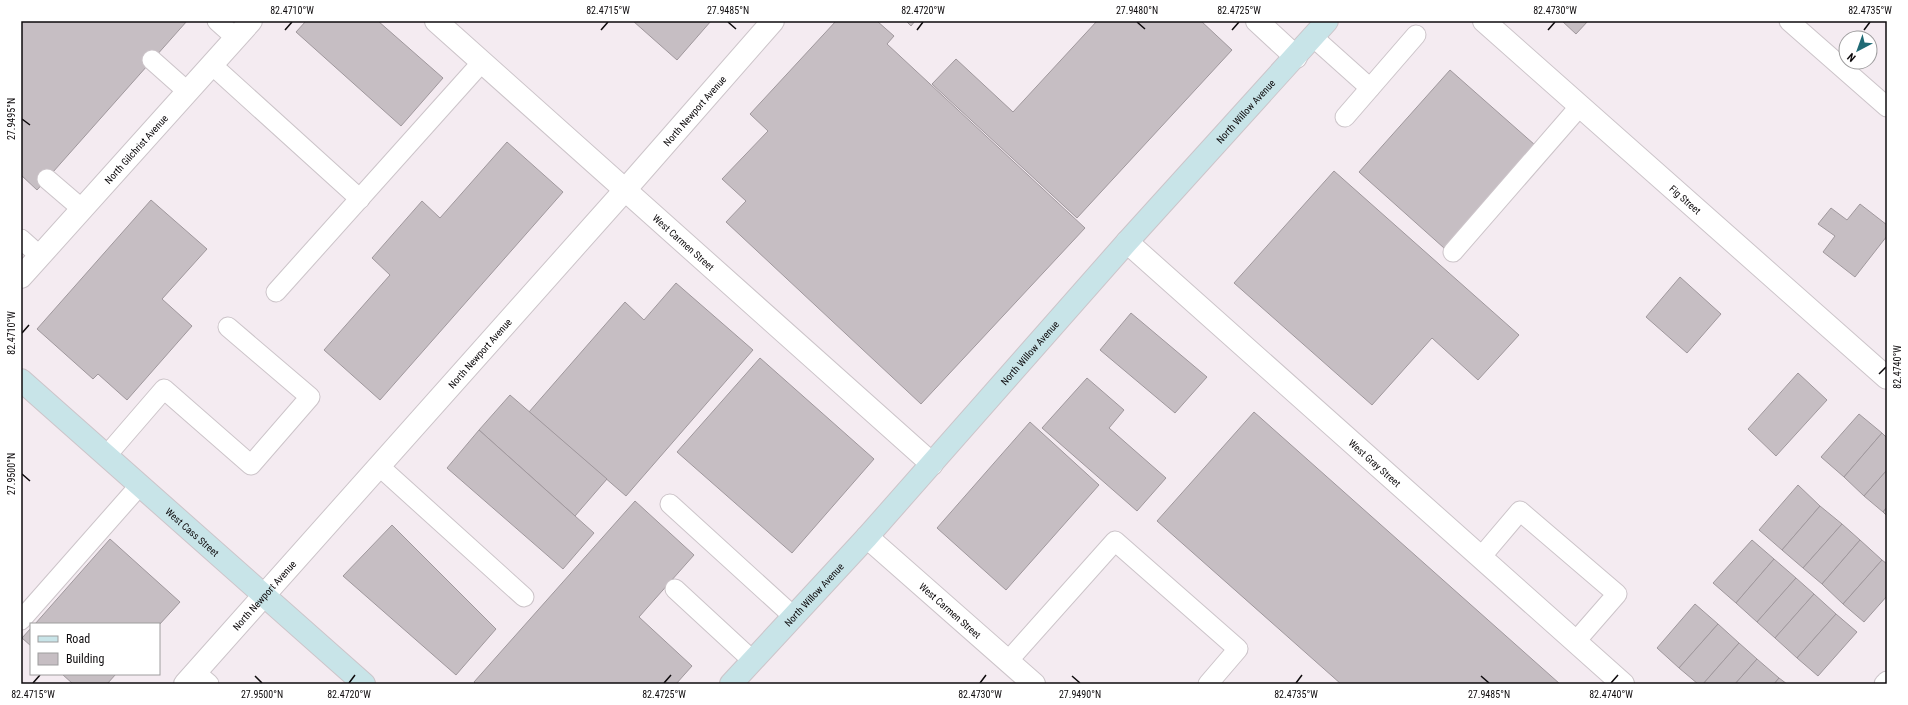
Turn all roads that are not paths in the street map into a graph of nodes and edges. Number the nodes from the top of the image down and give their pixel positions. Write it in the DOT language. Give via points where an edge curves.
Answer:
graph roads {
  1 [pos="217,21"];
  2 [pos="251,21"];
  3 [pos="436,21"];
  4 [pos="773,21"];
  5 [pos="1257,21"];
  6 [pos="1484,21"];
  7 [pos="1789,21"];
  8 [pos="1320,29"];
  9 [pos="1416,35"];
  10 [pos="236,38"];
  11 [pos="1296,57"];
  12 [pos="152,60"];
  13 [pos="482,62"];
  14 [pos="212,65"];
  15 [pos="1370,88"];
  16 [pos="188,92"];
  17 [pos="1580,106"];
  18 [pos="1887,107"];
  19 [pos="1344,117"];
  20 [pos="47,178"];
  21 [pos="625,190"];
  22 [pos="360,199"];
  23 [pos="82,208"];
  24 [pos="21,239"];
  25 [pos="1127,242"];
  26 [pos="1453,252"];
  27 [pos="40,256"];
  28 [pos="21,276"];
  29 [pos="276,292"];
  30 [pos="228,327"];
  31 [pos="1887,378"];
  32 [pos="21,380"];
  33 [pos="107,455"];
  34 [pos="932,464"];
  35 [pos="379,466"];
  36 [pos="140,485"];
  37 [pos="670,504"];
  38 [pos="867,537"];
  39 [pos="1481,557"];
  40 [pos="675,589"];
  41 [pos="264,595"];
  42 [pos="524,597"];
  43 [pos="793,616"];
  44 [pos="21,620"];
  45 [pos="1576,642"];
  46 [pos="752,661"];
  47 [pos="1008,661"];
  48 [pos="196,680"];
  49 [pos="1887,681"];
  50 [pos="364,684"];
  51 [pos="731,684"];
  52 [pos="1034,684"];
  53 [pos="1208,684"];
  54 [pos="1623,684"];
  55 [pos="1884,684"];
  1 -- 10 [label="lane"];
  2 -- 10 [label="street, North Gilchrist Avenue"];
  3 -- 13 [label="street, West Carmen Street"];
  4 -- 21 [label="street, North Newport Avenue"];
  5 -- 11 [label="street"];
  6 -- 17 [label="street, Fig Street"];
  7 -- 18 [label="lane"];
  8 -- 11 [label="street, North Willow Avenue"];
  8 -- 15 [label="lane"];
  9 -- 15 [label="lane"];
  10 -- 14 [label="street, North Gilchrist Avenue"];
  11 -- 25 [label="street, North Willow Avenue"];
  12 -- 16 [label="lane"];
  13 -- 21 [label="street, West Carmen Street"];
  13 -- 22 [label="lane"];
  14 -- 16 [label="street, North Gilchrist Avenue"];
  14 -- 22 [label="lane"];
  15 -- 19 [label="lane"];
  16 -- 23 [label="street, North Gilchrist Avenue"];
  17 -- 26 [label="lane"];
  17 -- 31 [label="street, Fig Street"];
  20 -- 23 [label="lane"];
  21 -- 34 [label="street, West Carmen Street"];
  21 -- 35 [label="street, North Newport Avenue"];
  22 -- 29 [label="lane"];
  23 -- 27 [label="street, North Gilchrist Avenue"];
  24 -- 27 [label="lane"];
  25 -- 34 [label="street, North Willow Avenue"];
  25 -- 39 [label="street, West Gray Street"];
  27 -- 28 [label="street, North Gilchrist Avenue"];
  30 -- 33 [label="lane" via="310,397 251,465 164,389"];
  32 -- 33 [label="street, West Cass Street"];
  33 -- 36 [label="street, West Cass Street"];
  34 -- 38 [label="street, North Willow Avenue"];
  35 -- 41 [label="street, North Newport Avenue"];
  35 -- 42 [label="lane"];
  36 -- 41 [label="street, West Cass Street"];
  36 -- 44 [label="lane"];
  37 -- 43 [label="lane"];
  38 -- 43 [label="street, North Willow Avenue"];
  38 -- 47 [label="street, West Carmen Street"];
  39 -- 45 [label="street, West Gray Street"];
  39 -- 45 [label="lane" via="1520,511 1617,594"];
  40 -- 46 [label="lane"];
  41 -- 48 [label="street, North Newport Avenue"];
  41 -- 50 [label="street, West Cass Street"];
  43 -- 46 [label="street, North Willow Avenue"];
  45 -- 54 [label="street, West Gray Street"];
  46 -- 51 [label="street, North Willow Avenue"];
  47 -- 52 [label="street, West Carmen Street"];
  47 -- 53 [label="lane" via="1115,541 1238,649"];
  49 -- 55 [label="lane"];
}
